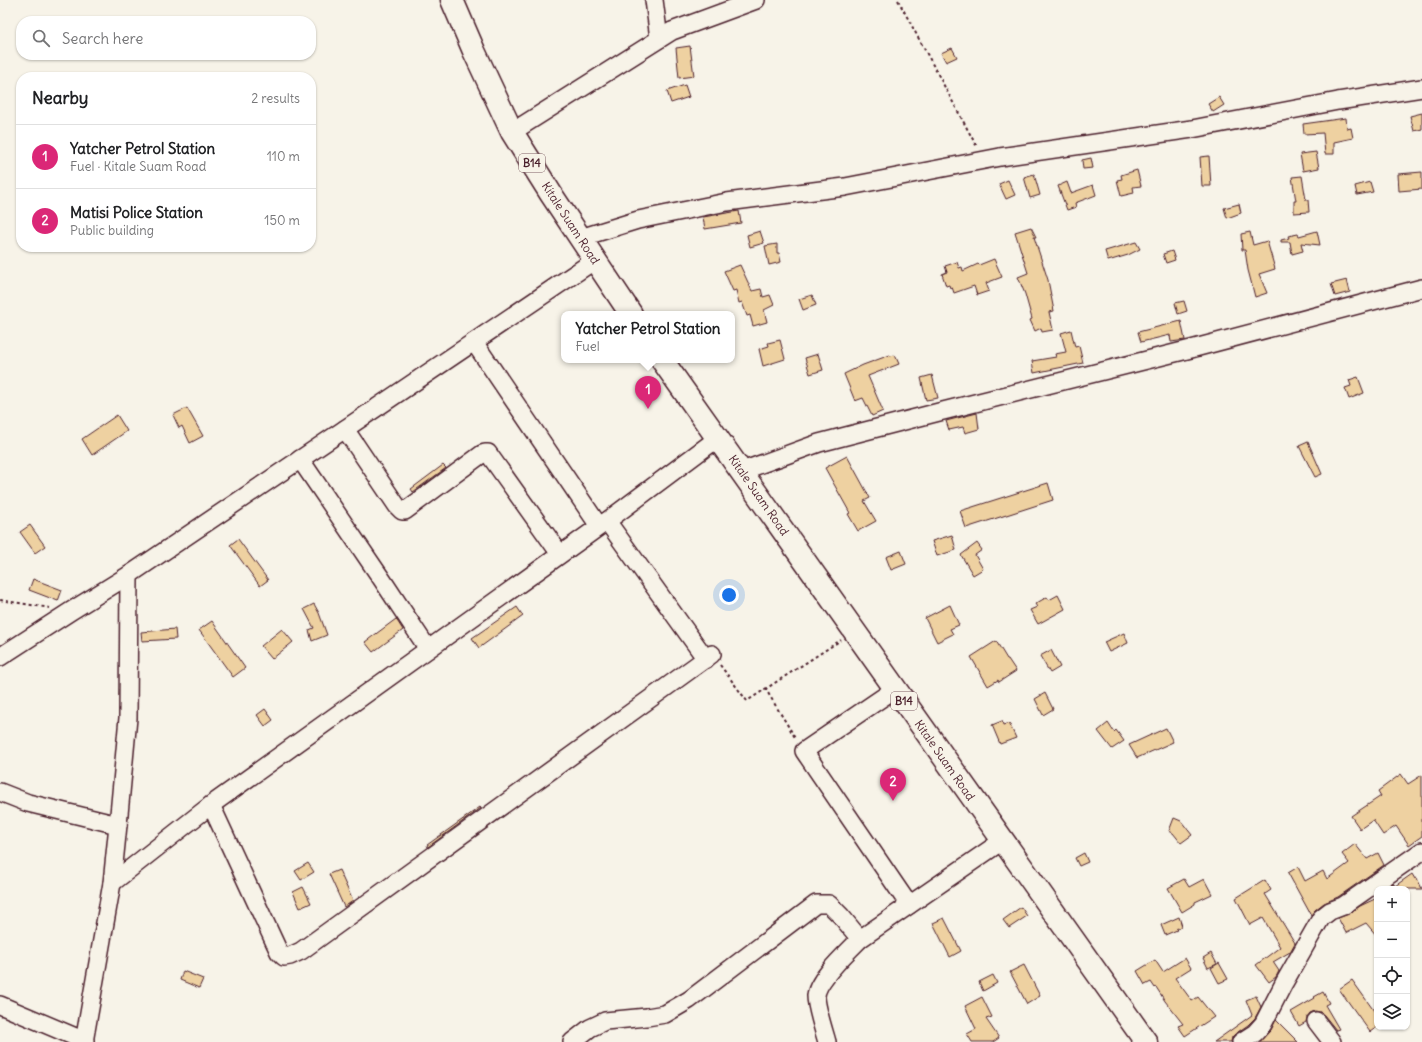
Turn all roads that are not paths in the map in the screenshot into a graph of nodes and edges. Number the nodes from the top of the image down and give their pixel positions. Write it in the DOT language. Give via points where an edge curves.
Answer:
graph roads {
  1 [pos="452,0"];
  2 [pos="654,0"];
  3 [pos="756,0"];
  4 [pos="659,39"];
  5 [pos="1422,88"];
  6 [pos="512,132"];
  7 [pos="580,238"];
  8 [pos="595,260"];
  9 [pos="1422,288"];
  10 [pos="629,311"];
  11 [pos="474,342"];
  12 [pos="664,363"];
  13 [pos="345,429"];
  14 [pos="718,438"];
  15 [pos="300,459"];
  16 [pos="742,471"];
  17 [pos="603,524"];
  18 [pos="560,554"];
  19 [pos="129,575"];
  20 [pos="428,649"];
  21 [pos="0,657"];
  22 [pos="895,689"];
  23 [pos="0,792"];
  24 [pos="211,805"];
  25 [pos="118,825"];
  26 [pos="1002,841"];
  27 [pos="1422,850"];
  28 [pos="112,883"];
  29 [pos="909,905"];
  30 [pos="860,940"];
  31 [pos="0,1005"];
  32 [pos="1316,1021"];
  33 [pos="84,1041"];
  34 [pos="572,1042"];
  35 [pos="828,1042"];
  36 [pos="1146,1042"];
  37 [pos="1241,1042"];
  38 [pos="1332,1042"];
  1 -- 6 [label="highway, Kitale Suam Road / B14"];
  2 -- 4 [label="street"];
  3 -- 4 [label="street" via="672,31"];
  4 -- 6 [label="street"];
  5 -- 7 [label="street" via="1192,129 984,160 846,187 727,202 638,220"];
  6 -- 7 [label="highway, Kitale Suam Road / B14"];
  7 -- 8 [label="highway, Kitale Suam Road / B14"];
  8 -- 10 [label="highway, Kitale Suam Road / B14"];
  8 -- 11 [label="street"];
  9 -- 16 [label="street" via="819,443"];
  11 -- 13 [label="street"];
  11 -- 17 [label="street"];
  12 -- 14 [label="highway, Kitale Suam Road / B14"];
  13 -- 15 [label="street"];
  13 -- 18 [label="street" via="402,511 482,454 488,453"];
  14 -- 16 [label="highway, Kitale Suam Road / B14"];
  14 -- 17 [label="street"];
  15 -- 19 [label="street"];
  15 -- 20 [label="street"];
  16 -- 22 [label="highway, Kitale Suam Road / B14"];
  17 -- 18 [label="street"];
  17 -- 24 [label="street" via="709,656 301,951 284,957 279,952"];
  18 -- 20 [label="street"];
  19 -- 21 [label="street"];
  19 -- 25 [label="street" via="128,718"];
  20 -- 24 [label="street"];
  22 -- 26 [label="highway, Kitale Suam Road / B14"];
  22 -- 29 [label="street" via="804,752"];
  23 -- 25 [label="street" via="28,803"];
  24 -- 28 [label="street"];
  25 -- 28 [label="street"];
  26 -- 29 [label="street"];
  26 -- 36 [label="highway, Kitale Suam Road / B14"];
  27 -- 37 [label="street" via="1322,918 1263,1024"];
  28 -- 33 [label="street"];
  29 -- 30 [label="street"];
  30 -- 34 [label="street" via="829,904 816,904 689,1000 665,1014 605,1021 590,1028"];
  30 -- 35 [label="street" via="830,969 816,996"];
  31 -- 33 [label="street"];
  32 -- 38 [label="street"];
}
